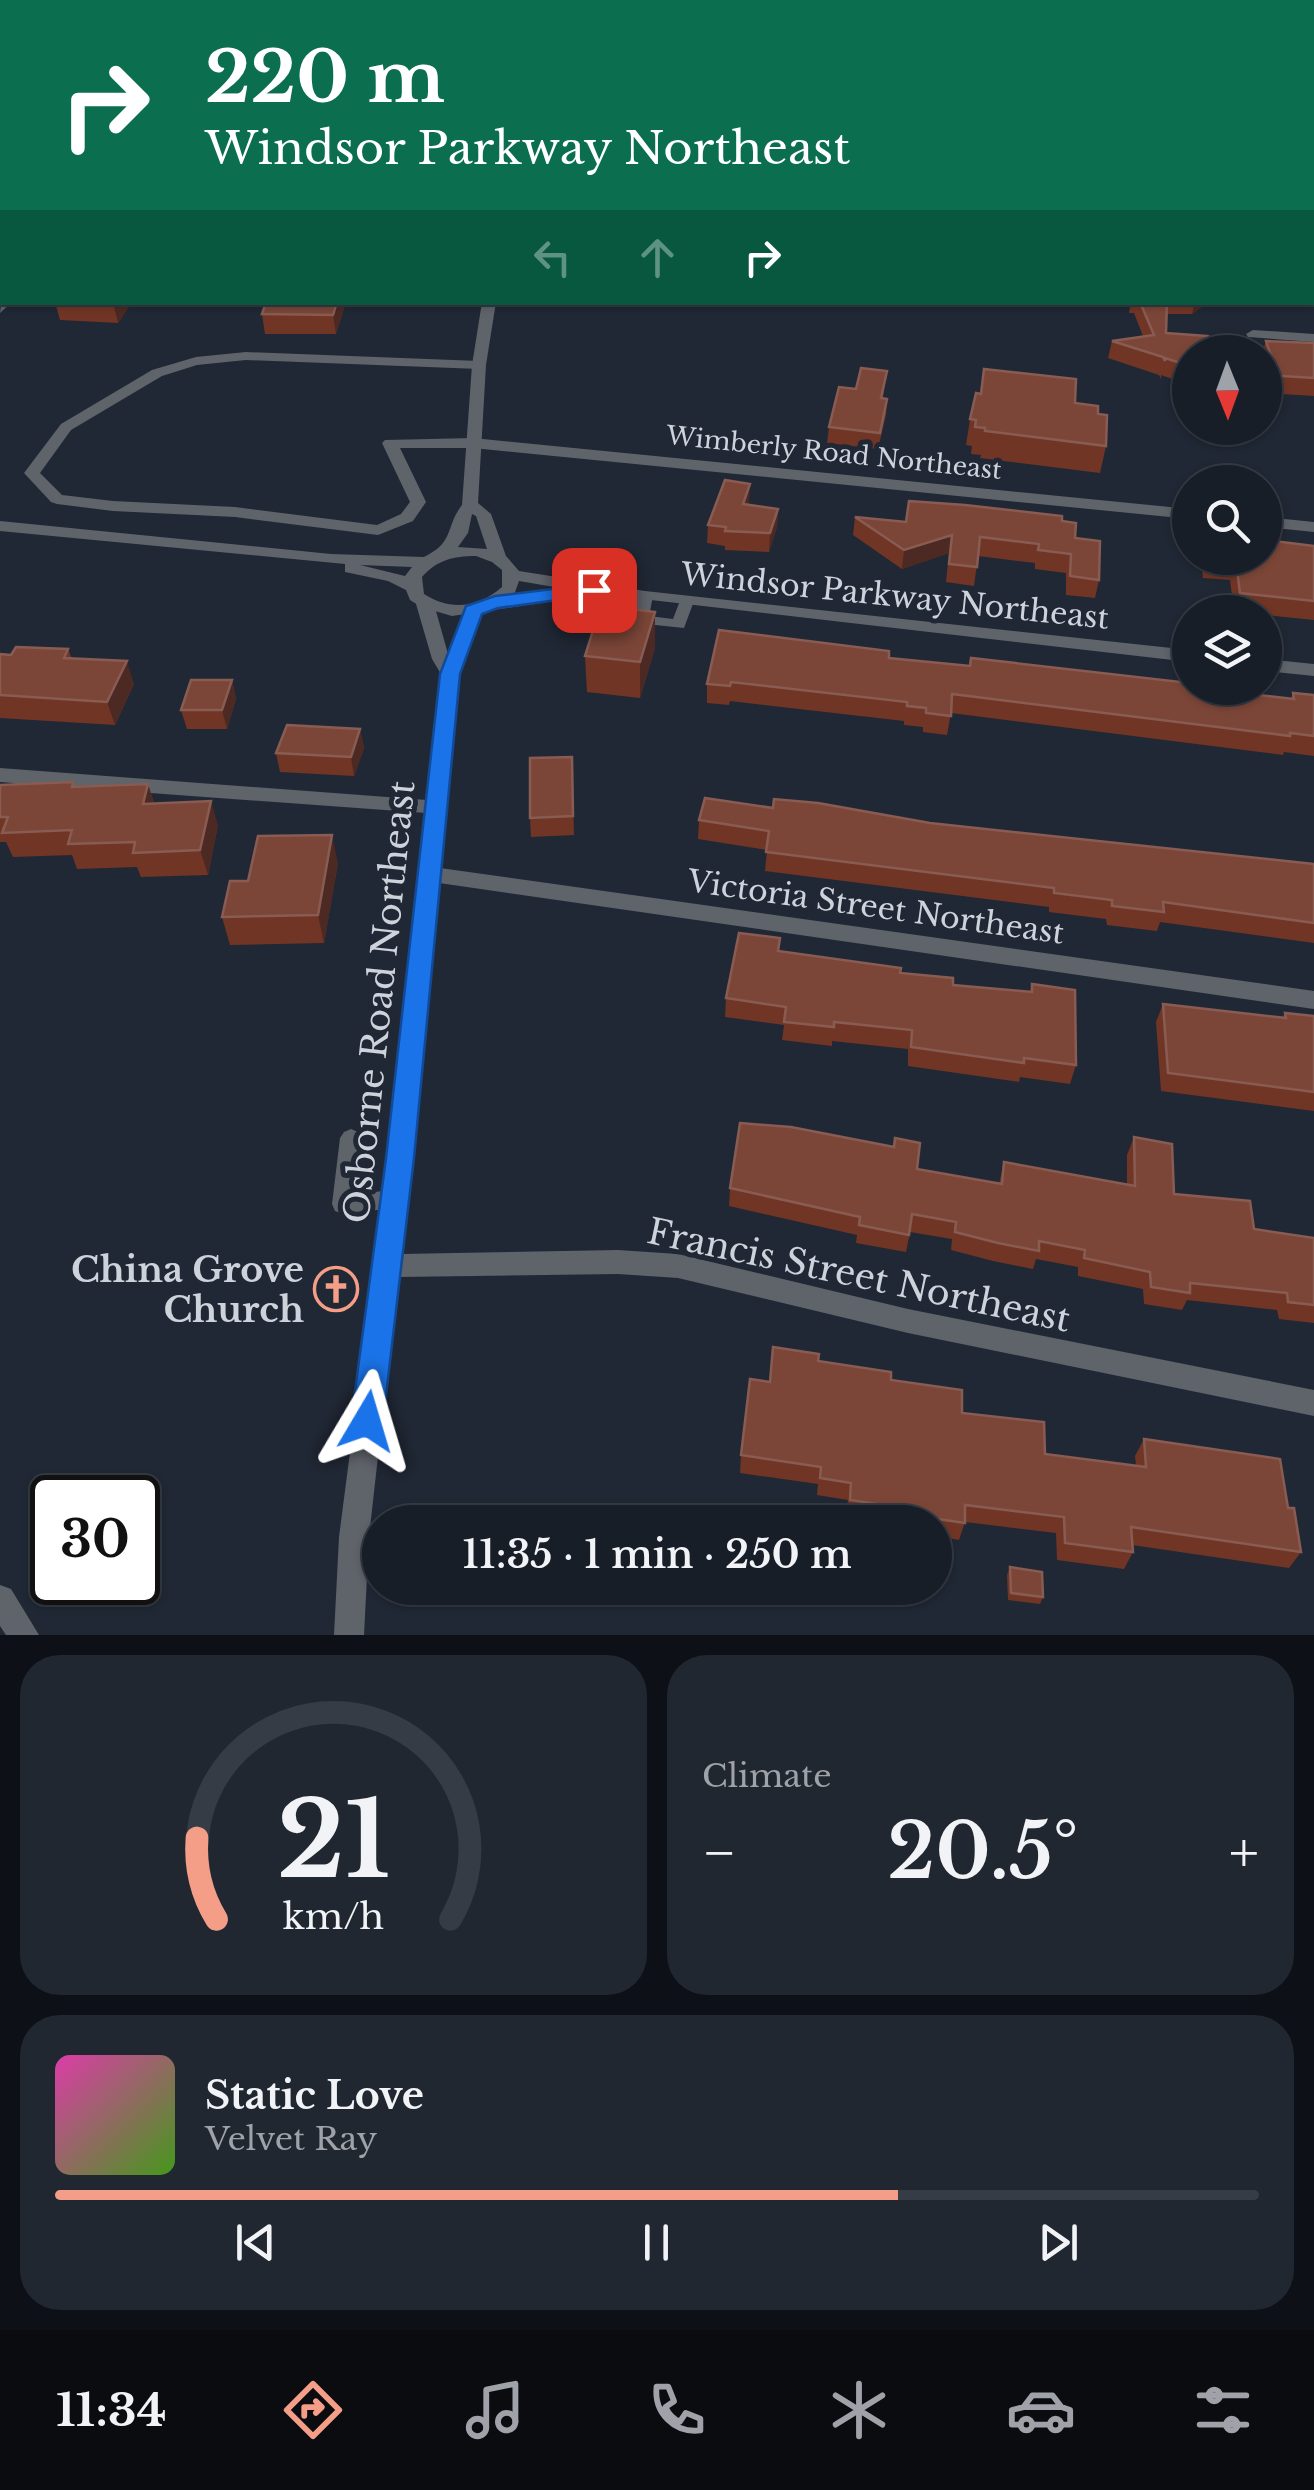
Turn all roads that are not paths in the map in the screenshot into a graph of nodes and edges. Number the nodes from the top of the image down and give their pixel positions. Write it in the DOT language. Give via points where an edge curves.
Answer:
graph roads {
  1 [pos="489,305"];
  2 [pos="1253,334"];
  3 [pos="1314,338"];
  4 [pos="479,365"];
  5 [pos="474,443"];
  6 [pos="470,505"];
  7 [pos="1172,512"];
  8 [pos="1282,524"];
  9 [pos="0,526"];
  10 [pos="1314,527"];
  11 [pos="445,554"];
  12 [pos="498,558"];
  13 [pos="331,559"];
  14 [pos="426,562"];
  15 [pos="512,575"];
  16 [pos="412,586"];
  17 [pos="594,590"];
  18 [pos="495,602"];
  19 [pos="425,604"];
  20 [pos="473,610"];
  21 [pos="1172,654"];
  22 [pos="1282,667"];
  23 [pos="1314,670"];
  24 [pos="450,674"];
  25 [pos="0,774"];
  26 [pos="434,807"];
  27 [pos="428,874"];
  28 [pos="1314,1000"];
  29 [pos="352,1138"];
  30 [pos="394,1200"];
  31 [pos="385,1266"];
  32 [pos="1314,1402"];
  33 [pos="0,1600"];
  34 [pos="24,1635"];
  35 [pos="349,1635"];
  1 -- 4 [label="street"];
  2 -- 3 [label="street"];
  4 -- 5 [label="street"];
  4 -- 5 [label="street, Wimberly Road Northeast" via="246,356 196,361 156,372 66,427 32,474 58,499 378,530 400,523 418,502 390,443"];
  5 -- 6 [label="street"];
  5 -- 7 [label="street, Wimberly Road Northeast"];
  6 -- 11 [label="street"];
  6 -- 12 [label="street" via="483,514"];
  8 -- 10 [label="street"];
  9 -- 13 [label="street"];
  11 -- 12 [label="street" via="477,551"];
  11 -- 14 [label="street"];
  12 -- 15 [label="street"];
  13 -- 14 [label="street"];
  13 -- 16 [label="street"];
  14 -- 16 [label="street"];
  15 -- 17 [label="street, Windsor Parkway Northeast"];
  15 -- 18 [label="street" via="510,589"];
  16 -- 19 [label="street"];
  17 -- 18 [label="street, Windsor Parkway Northeast"];
  17 -- 21 [label="street, Windsor Parkway Northeast"];
  18 -- 20 [label="street"];
  19 -- 20 [label="street"];
  19 -- 24 [label="street, Osborne Road Northeast"];
  20 -- 24 [label="street, Osborne Road Northeast"];
  22 -- 23 [label="street"];
  24 -- 26 [label="street, Osborne Road Northeast"];
  25 -- 26 [label="street"];
  26 -- 27 [label="street, Osborne Road Northeast"];
  27 -- 28 [label="street, Victoria Street Northeast"];
  27 -- 30 [label="street, Osborne Road Northeast"];
  29 -- 30 [label="lane" via="343,1204"];
  30 -- 31 [label="street, Osborne Road Northeast"];
  31 -- 32 [label="street, Francis Street Northeast" via="678,1266 908,1321"];
  31 -- 35 [label="street, Osborne Road Northeast"];
  33 -- 34 [label="street"];
}
